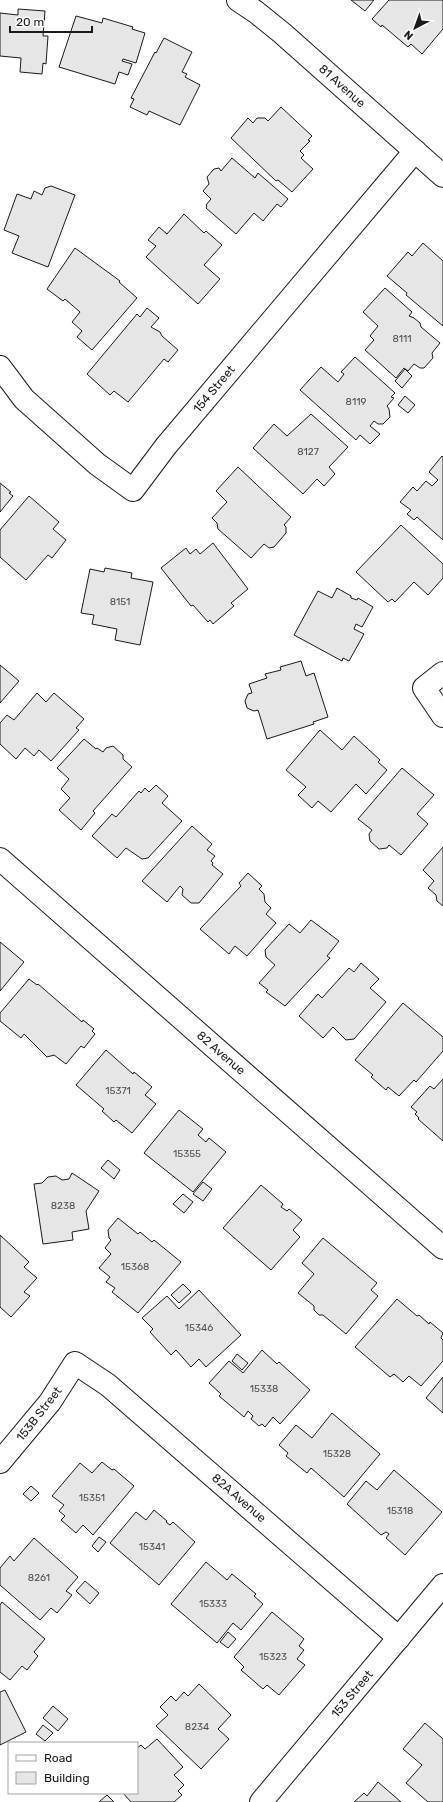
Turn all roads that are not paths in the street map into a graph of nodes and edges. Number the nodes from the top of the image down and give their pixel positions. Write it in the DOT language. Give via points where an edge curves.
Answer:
graph roads {
  1 [pos="238,0"];
  2 [pos="415,151"];
  3 [pos="443,176"];
  4 [pos="0,367"];
  5 [pos="443,673"];
  6 [pos="443,716"];
  7 [pos="0,859"];
  8 [pos="443,1248"];
  9 [pos="75,1363"];
  10 [pos="0,1462"];
  11 [pos="443,1585"];
  12 [pos="399,1638"];
  13 [pos="261,1802"];
  1 -- 2 [label="street, 81 Avenue" via="282,33"];
  2 -- 3 [label="street, 81 Avenue"];
  2 -- 4 [label="street, 154 Street" via="166,446 132,490 97,464 24,399"];
  5 -- 6 [label="street" via="424,688"];
  7 -- 8 [label="street, 82 Avenue"];
  9 -- 10 [label="street, 153B Street" via="50,1402"];
  9 -- 12 [label="street, 82A Avenue" via="108,1385"];
  11 -- 12 [label="street, 153 Street"];
  12 -- 13 [label="street, 153 Street"];
}
